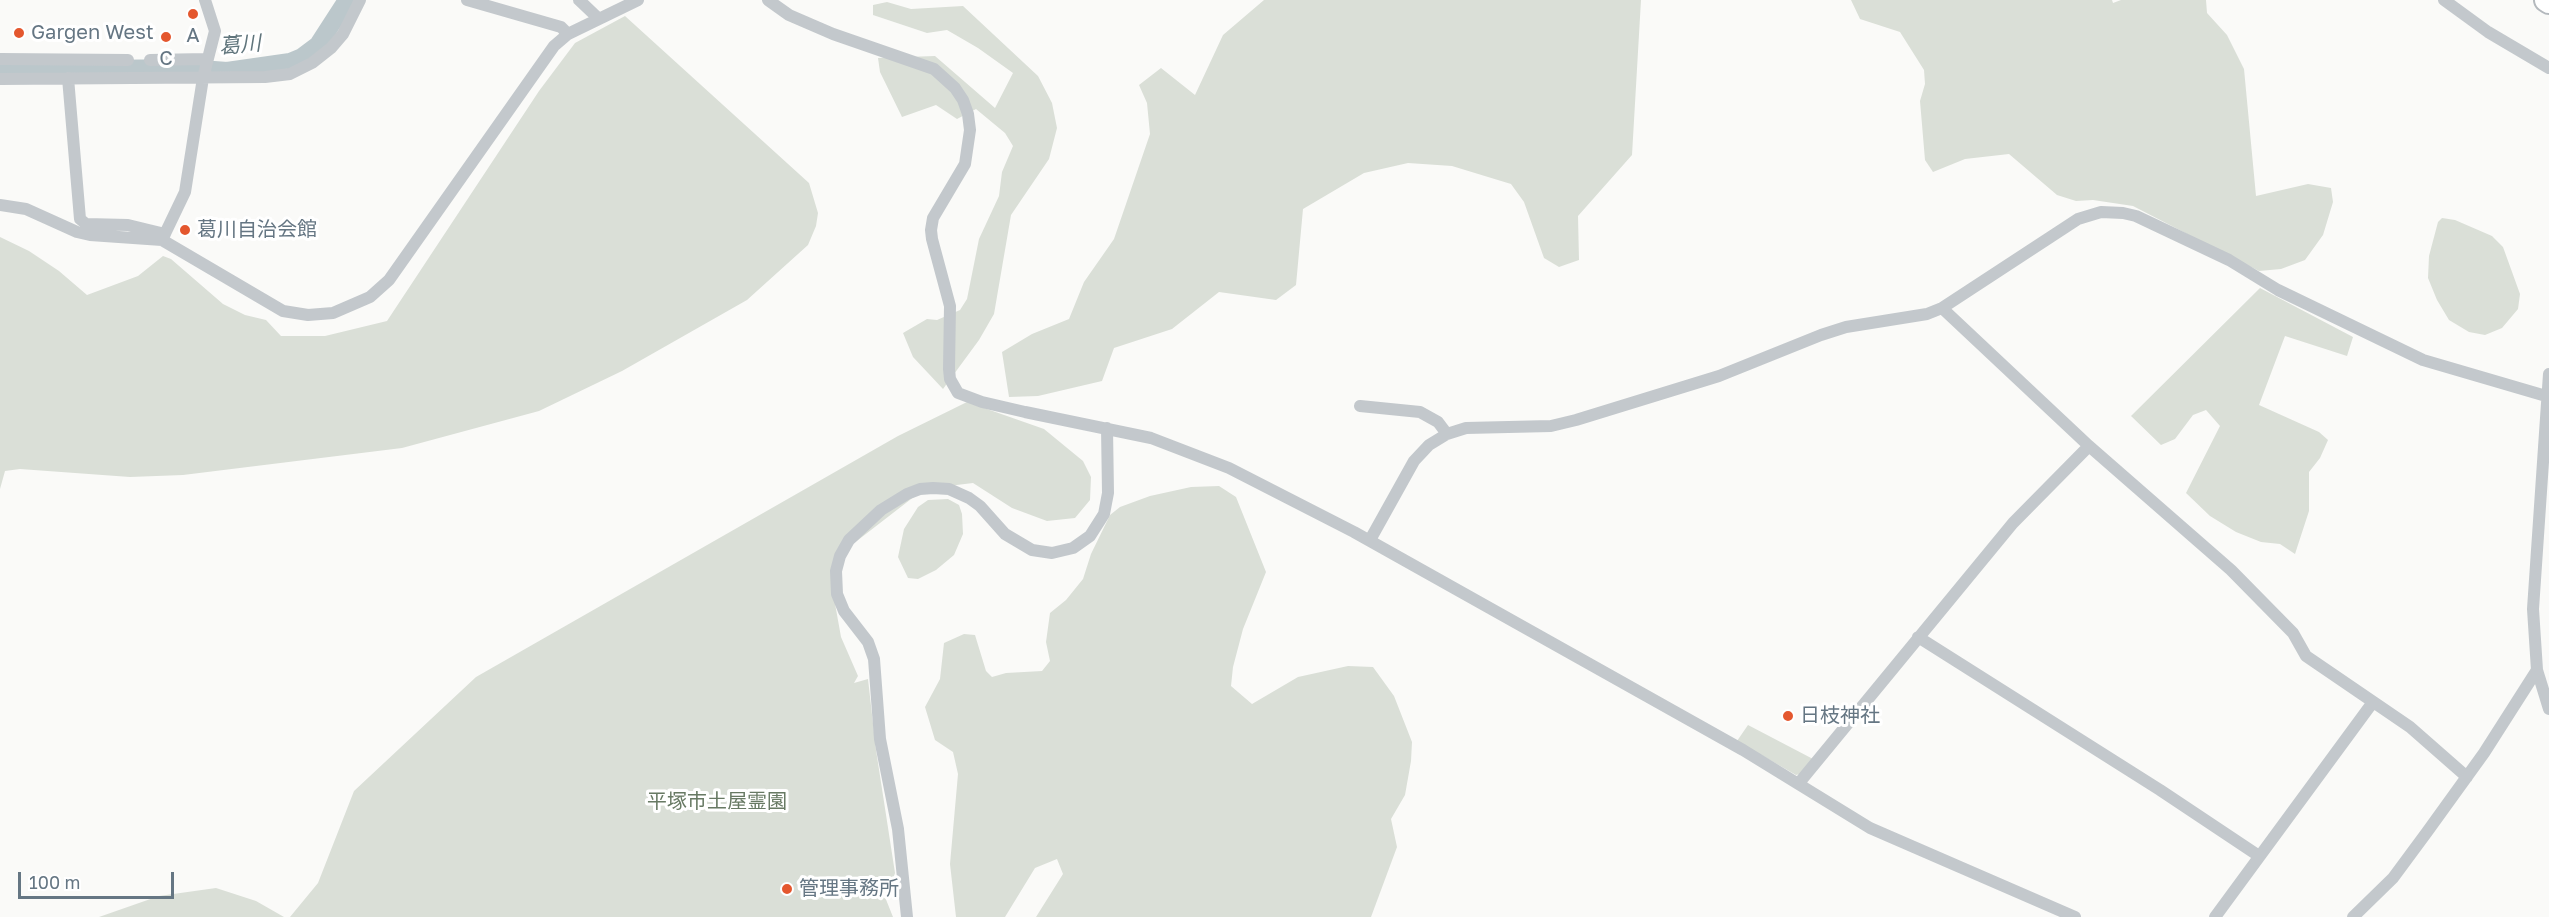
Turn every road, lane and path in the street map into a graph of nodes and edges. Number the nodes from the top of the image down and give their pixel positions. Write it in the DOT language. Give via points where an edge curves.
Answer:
graph roads {
  1 [pos="205,0"];
  2 [pos="360,0"];
  3 [pos="467,0"];
  4 [pos="638,0"];
  5 [pos="768,0"];
  6 [pos="2444,0"];
  7 [pos="586,2"];
  8 [pos="599,20"];
  9 [pos="568,34"];
  10 [pos="0,59"];
  11 [pos="207,59"];
  12 [pos="128,60"];
  13 [pos="150,60"];
  14 [pos="2549,68"];
  15 [pos="68,78"];
  16 [pos="203,78"];
  17 [pos="0,79"];
  18 [pos="0,205"];
  19 [pos="163,237"];
  20 [pos="1942,308"];
  21 [pos="2549,374"];
  22 [pos="2546,396"];
  23 [pos="1360,405"];
  24 [pos="1107,428"];
  25 [pos="1447,434"];
  26 [pos="2089,446"];
  27 [pos="1370,540"];
  28 [pos="1918,637"];
  29 [pos="2537,670"];
  30 [pos="2373,702"];
  31 [pos="2549,709"];
  32 [pos="2467,777"];
  33 [pos="1799,783"];
  34 [pos="2259,856"];
  35 [pos="907,917"];
  36 [pos="2075,917"];
  37 [pos="2215,917"];
  38 [pos="2353,917"];
  1 -- 11 [label="street" via="215,31"];
  2 -- 16 [label="street" via="338,41 322,57 301,69 265,77"];
  3 -- 9 [label="street" via="561,27"];
  4 -- 8 [label="street"];
  5 -- 24 [label="street" via="789,15 832,34 934,69 963,100 970,130 965,164 933,218 931,230 950,306 949,369 958,393 982,402"];
  6 -- 14 [label="street"];
  7 -- 8 [label="street"];
  8 -- 9 [label="street"];
  9 -- 19 [label="street" via="554,46 389,280 370,297 333,313 283,311"];
  10 -- 12 [label="street"];
  11 -- 13 [label="street"];
  11 -- 16 [label="street"];
  15 -- 16 [label="street"];
  15 -- 17 [label="street"];
  15 -- 19 [label="street" via="80,219 86,224 128,225"];
  16 -- 19 [label="street" via="184,192"];
  18 -- 19 [label="street" via="26,209 90,235"];
  20 -- 22 [label="street" via="2078,219 2101,212 2123,213 2229,260 2278,290 2423,360"];
  20 -- 25 [label="street" via="1846,327 1719,376 1576,420 1551,426 1466,428"];
  20 -- 26 [label="street"];
  21 -- 22 [label="street"];
  22 -- 29 [label="street" via="2533,609"];
  23 -- 25 [label="street" via="1420,412 1438,422"];
  24 -- 27 [label="street" via="1151,438 1229,468"];
  24 -- 35 [label="street" via="1108,493 1104,514 1090,536 1073,548 1052,553 1032,550 1005,534 969,498 949,489 933,488 907,494 881,510 849,540 840,556 837,594 843,611 868,642 874,658 880,739 898,829"];
  25 -- 27 [label="street" via="1414,461"];
  26 -- 28 [label="street" via="2013,523"];
  26 -- 30 [label="street" via="2231,570 2293,633 2306,656"];
  27 -- 33 [label="street"];
  28 -- 33 [label="street"];
  28 -- 34 [label="street"];
  29 -- 31 [label="street"];
  29 -- 32 [label="street"];
  30 -- 32 [label="street" via="2410,727"];
  30 -- 34 [label="street"];
  32 -- 38 [label="street" via="2392,878"];
  33 -- 36 [label="street" via="1870,828"];
  34 -- 37 [label="street"];
}
